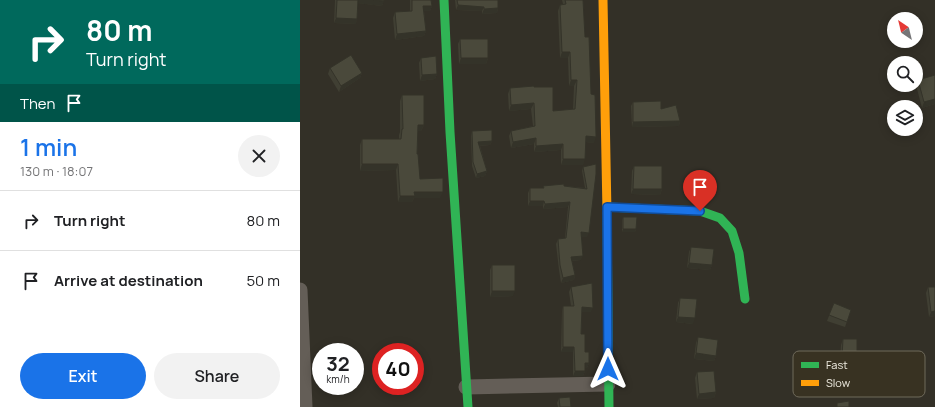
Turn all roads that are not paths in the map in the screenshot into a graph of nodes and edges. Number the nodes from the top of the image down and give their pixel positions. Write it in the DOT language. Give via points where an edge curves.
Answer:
graph roads {
  1 [pos="444,0"];
  2 [pos="604,0"];
  3 [pos="607,207"];
  4 [pos="300,290"];
  5 [pos="745,299"];
  6 [pos="608,384"];
  7 [pos="466,387"];
  8 [pos="305,407"];
  9 [pos="468,407"];
  10 [pos="609,407"];
  1 -- 7 [label="street"];
  2 -- 3 [label="street"];
  3 -- 5 [label="street" via="700,211 720,218 732,231 739,253"];
  3 -- 6 [label="street"];
  4 -- 8 [label="street"];
  6 -- 7 [label="street"];
  6 -- 10 [label="street"];
  7 -- 9 [label="street"];
}
